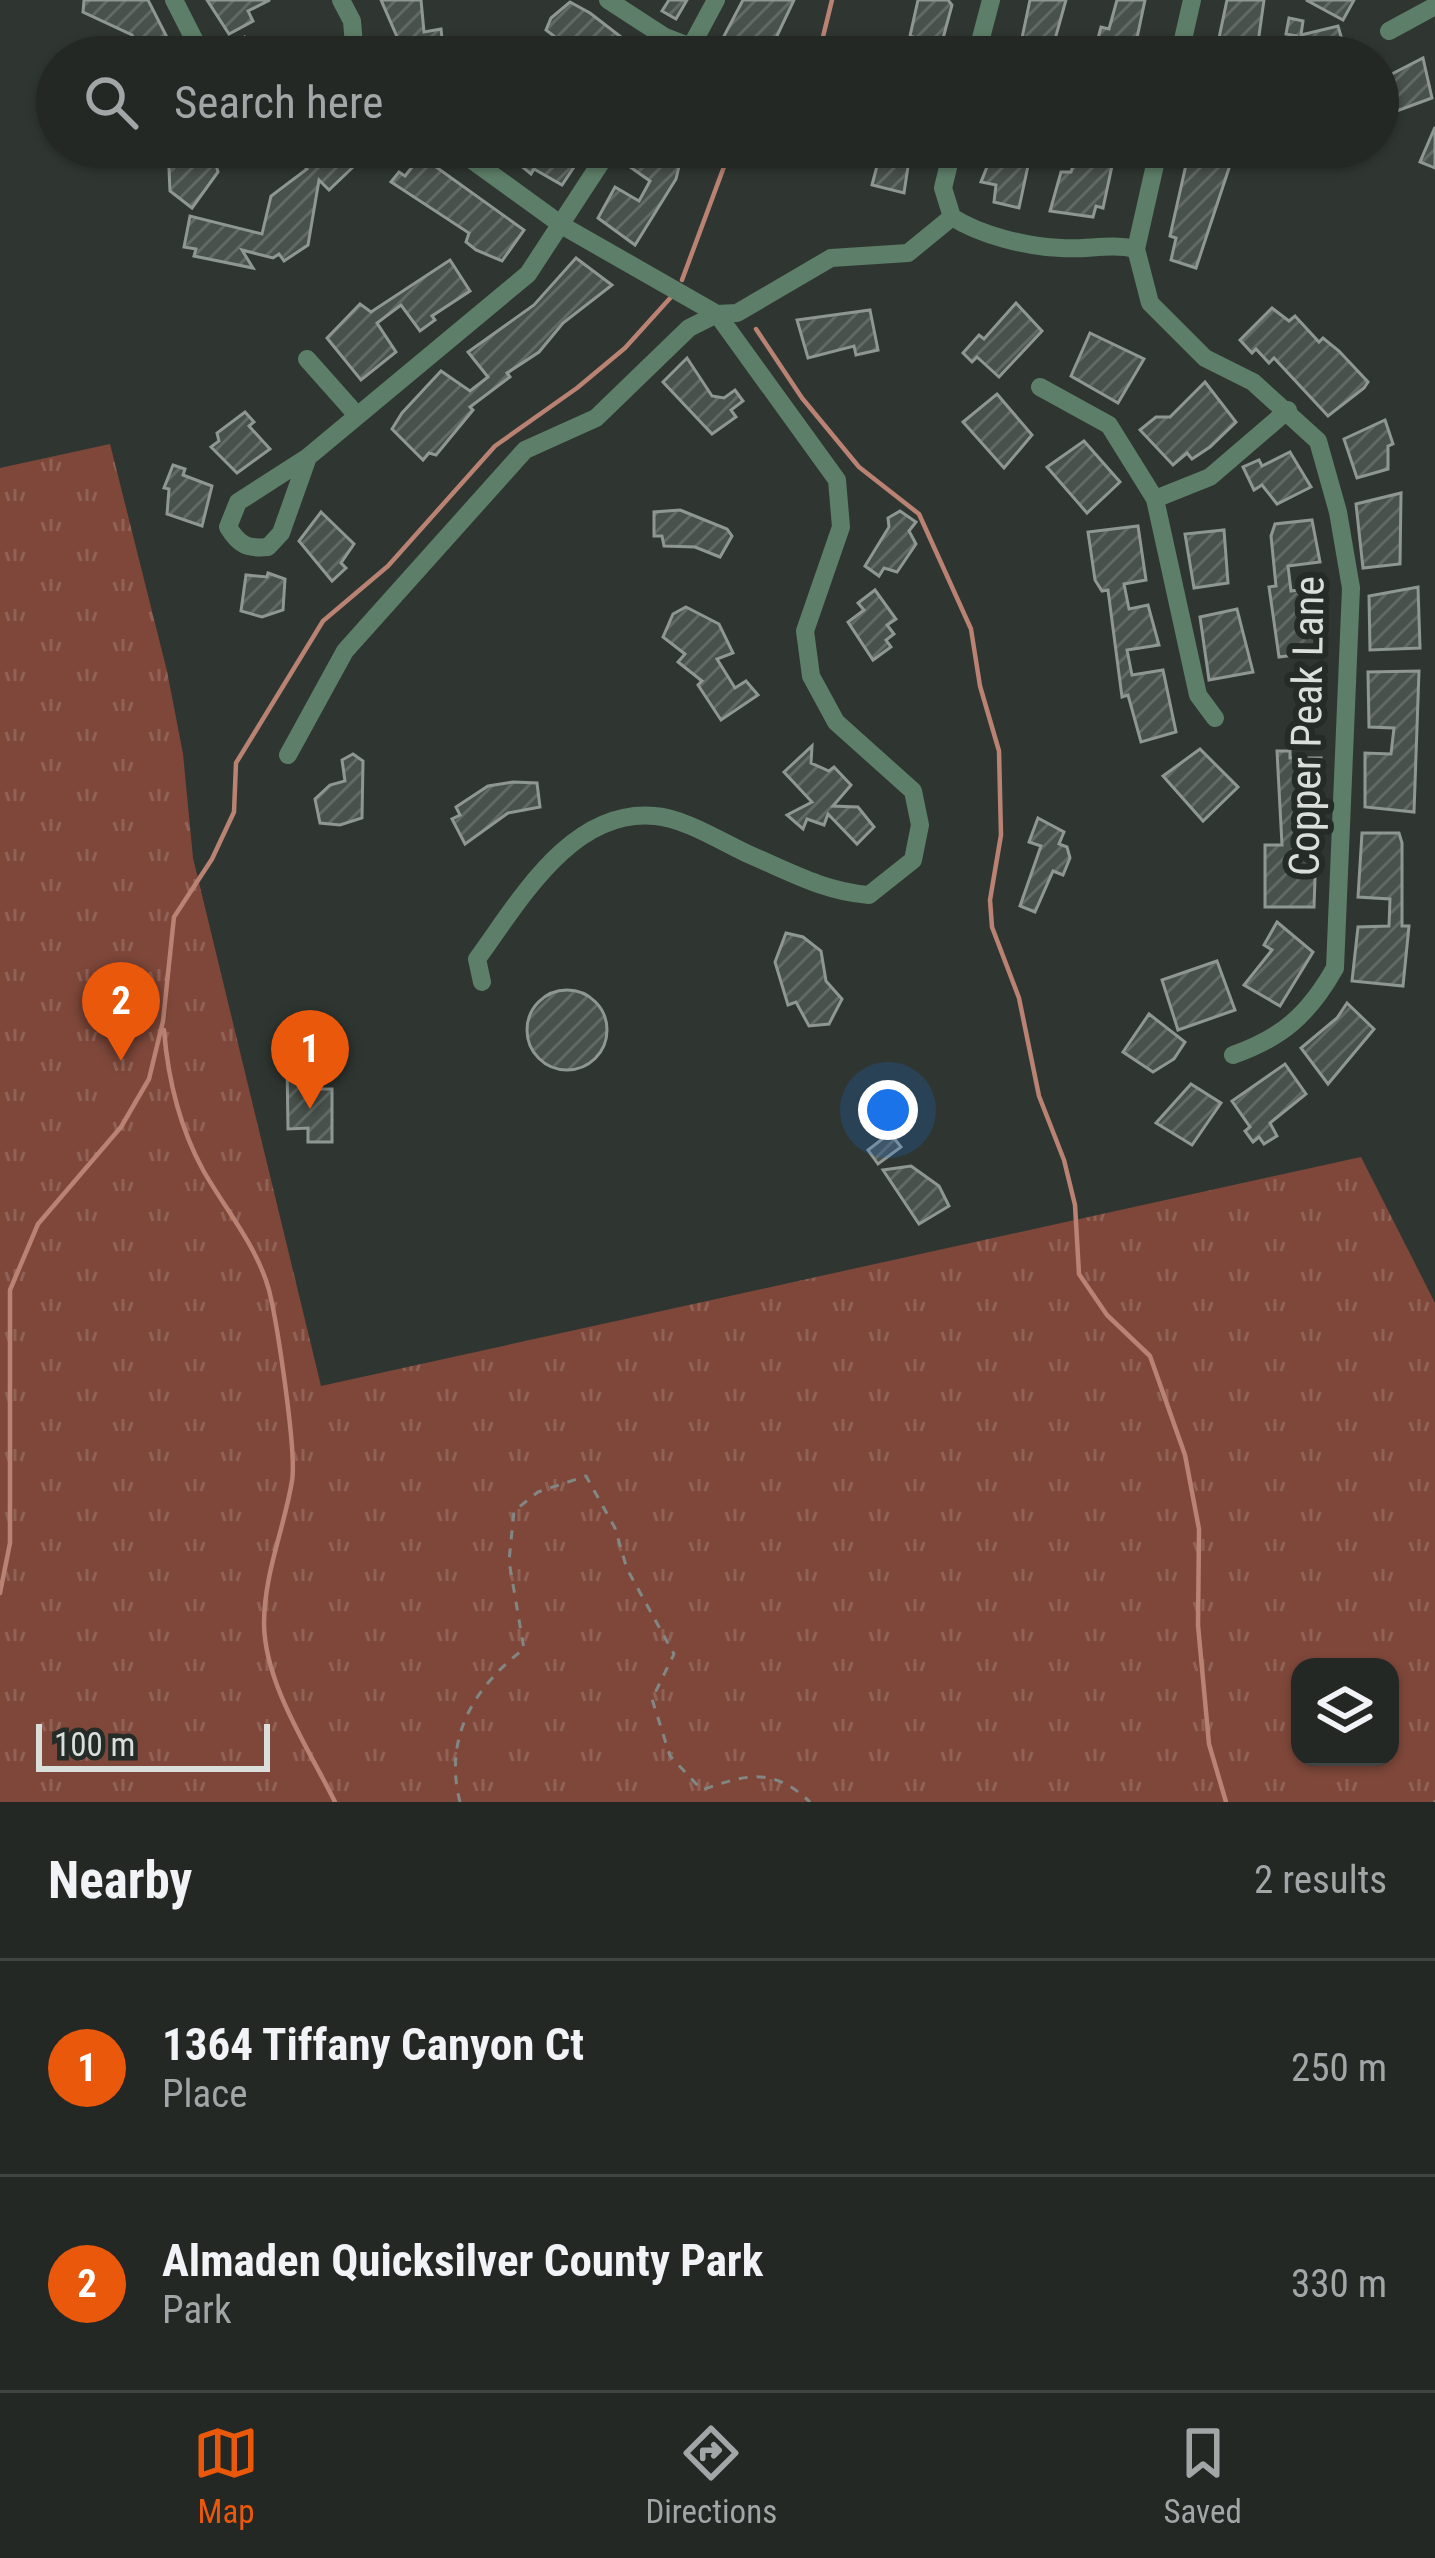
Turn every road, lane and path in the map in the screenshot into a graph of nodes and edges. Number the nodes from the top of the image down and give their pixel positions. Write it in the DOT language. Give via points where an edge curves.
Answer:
graph roads {
  1 [pos="174,0"];
  2 [pos="341,0"];
  3 [pos="608,0"];
  4 [pos="716,0"];
  5 [pos="991,0"];
  6 [pos="1192,0"];
  7 [pos="1435,6"];
  8 [pos="1389,31"];
  9 [pos="192,36"];
  10 [pos="353,36"];
  11 [pos="662,36"];
  12 [pos="697,36"];
  13 [pos="982,36"];
  14 [pos="1184,36"];
  15 [pos="483,168"];
  16 [pos="598,168"];
  17 [pos="948,168"];
  18 [pos="1154,168"];
  19 [pos="952,217"];
  20 [pos="563,226"];
  21 [pos="1136,249"];
  22 [pos="717,314"];
  23 [pos="307,358"];
  24 [pos="1040,386"];
  25 [pos="1288,410"];
  26 [pos="355,413"];
  27 [pos="308,457"];
  28 [pos="1155,499"];
  29 [pos="1215,718"];
  30 [pos="288,755"];
  31 [pos="482,982"];
  32 [pos="1233,1055"];
  33 [pos="460,1802"];
  34 [pos="810,1802"];
  1 -- 9 [label="street"];
  2 -- 10 [label="street"];
  3 -- 11 [label="street"];
  4 -- 12 [label="street"];
  5 -- 13 [label="street"];
  6 -- 14 [label="street"];
  7 -- 8 [label="street"];
  15 -- 20 [label="street"];
  16 -- 20 [label="street"];
  17 -- 19 [label="street" via="943,188"];
  18 -- 21 [label="street, Copper Peak Lane"];
  19 -- 21 [label="street" via="1059,248"];
  19 -- 22 [label="street" via="908,254 831,258 736,313"];
  20 -- 22 [label="street"];
  20 -- 26 [label="street" via="528,274"];
  21 -- 25 [label="street, Copper Peak Lane" via="1150,303 1205,358"];
  22 -- 30 [label="street" via="689,328 596,418 525,450 345,651"];
  22 -- 31 [label="street" via="837,480 841,526 805,631 811,676 836,722 913,791 920,825 913,860 869,895 828,891 656,815 619,820 583,834 540,874 477,959"];
  23 -- 26 [label="street"];
  24 -- 28 [label="street" via="1109,425"];
  25 -- 28 [label="street" via="1210,477"];
  25 -- 32 [label="street, Copper Peak Lane" via="1318,441 1351,588 1335,968 1315,1004 1275,1040"];
  26 -- 27 [label="street"];
  27 -- 27 [label="street" via="238,502 228,527 236,540 268,547"];
  28 -- 29 [label="street" via="1198,695"];
  33 -- 34 [label="path" via="455,1745 486,1678 524,1649 508,1561 514,1511 538,1492 586,1476 674,1654 652,1700 670,1756 702,1790 742,1775 787,1780"];
}
